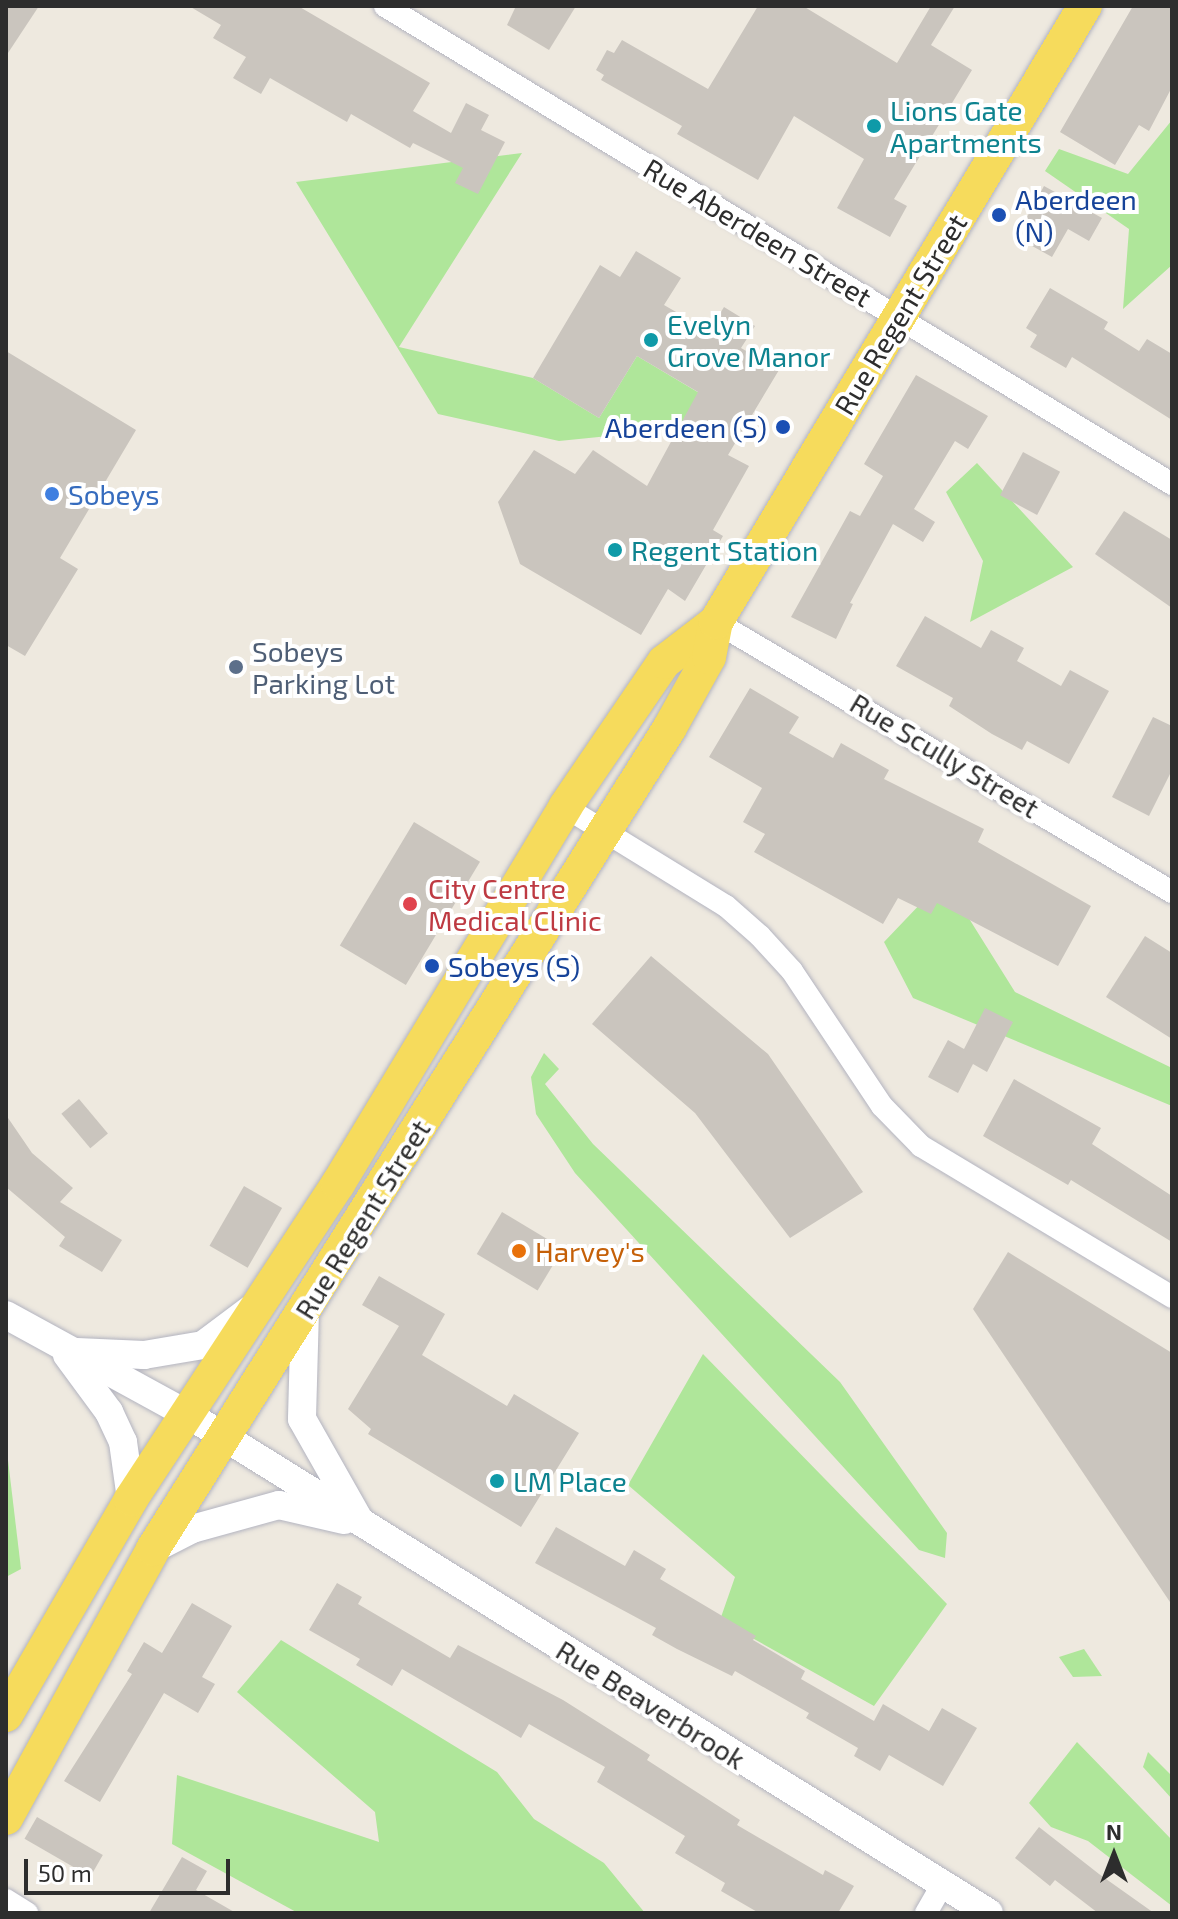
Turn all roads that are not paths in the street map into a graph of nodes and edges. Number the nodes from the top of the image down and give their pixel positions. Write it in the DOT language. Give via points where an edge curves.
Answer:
graph roads {
  1 [pos="385,6"];
  2 [pos="1085,6"];
  3 [pos="898,317"];
  4 [pos="1172,484"];
  5 [pos="716,622"];
  6 [pos="565,807"];
  7 [pos="604,832"];
  8 [pos="1172,892"];
  9 [pos="266,1297"];
  10 [pos="1172,1297"];
  11 [pos="305,1310"];
  12 [pos="6,1315"];
  13 [pos="65,1351"];
  14 [pos="189,1415"];
  15 [pos="225,1438"];
  16 [pos="131,1499"];
  17 [pos="360,1522"];
  18 [pos="153,1549"];
  19 [pos="6,1715"];
  20 [pos="6,1818"];
  21 [pos="944,1882"];
  22 [pos="6,1900"];
  23 [pos="27,1913"];
  24 [pos="926,1913"];
  25 [pos="989,1913"];
  1 -- 3 [label="street, Rue Aberdeen Street"];
  2 -- 3 [label="main road, Rue Regent Street"];
  3 -- 4 [label="street, Rue Aberdeen Street"];
  3 -- 5 [label="main road, Rue Regent Street"];
  5 -- 6 [label="main road, Rue Regent Street" via="664,662"];
  5 -- 7 [label="main road, Rue Regent Street" via="709,657"];
  5 -- 8 [label="street, Rue Scully Street"];
  6 -- 7 [label="street"];
  6 -- 9 [label="main road, Rue Regent Street"];
  7 -- 10 [label="street" via="726,906 760,936 792,971 882,1106 921,1146"];
  7 -- 11 [label="main road, Rue Regent Street"];
  9 -- 13 [label="street" via="203,1345 144,1355"];
  9 -- 14 [label="main road, Rue Regent Street"];
  11 -- 15 [label="main road, Rue Regent Street"];
  11 -- 17 [label="street" via="302,1419"];
  12 -- 13 [label="street, Rue Beaverbrook"];
  13 -- 14 [label="street, Rue Beaverbrook"];
  13 -- 16 [label="street" via="109,1412 123,1442"];
  14 -- 15 [label="street, Rue Beaverbrook"];
  14 -- 16 [label="main road, Rue Regent Street"];
  15 -- 17 [label="street, Rue Beaverbrook"];
  15 -- 18 [label="main road, Rue Regent Street"];
  16 -- 19 [label="main road, Rue Regent Street"];
  17 -- 18 [label="street" via="279,1505 192,1529"];
  17 -- 21 [label="street, Rue Beaverbrook"];
  18 -- 20 [label="main road, Rue Regent Street"];
  21 -- 24 [label="street"];
  21 -- 25 [label="street, Rue Beaverbrook"];
  22 -- 23 [label="street"];
}
